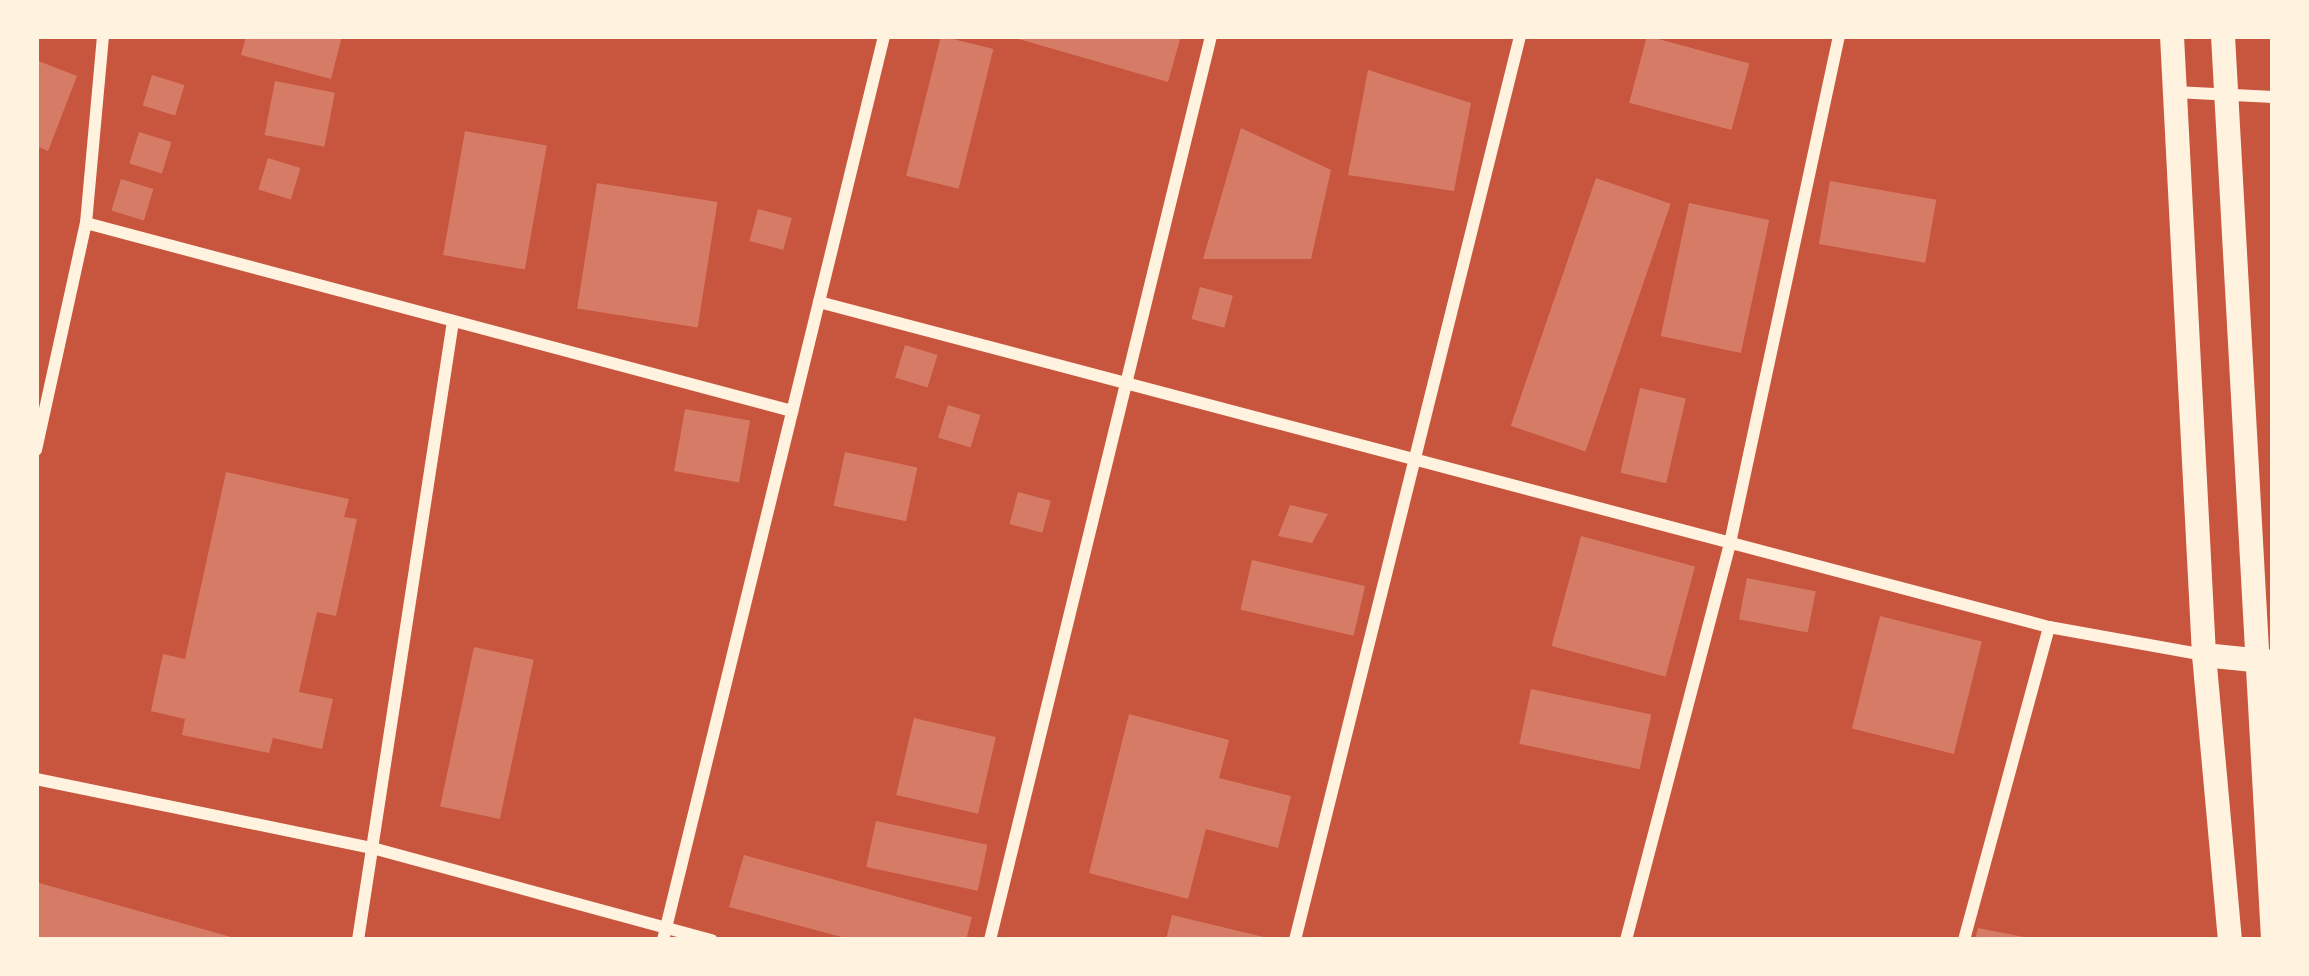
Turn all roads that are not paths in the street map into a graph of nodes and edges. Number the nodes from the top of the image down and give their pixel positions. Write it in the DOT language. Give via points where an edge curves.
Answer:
graph roads {
  1 [pos="103,36"];
  2 [pos="884,36"];
  3 [pos="1211,36"];
  4 [pos="1520,36"];
  5 [pos="1839,36"];
  6 [pos="2172,36"];
  7 [pos="2223,36"];
  8 [pos="2175,92"];
  9 [pos="2224,96"];
  10 [pos="2273,97"];
  11 [pos="86,224"];
  12 [pos="818,302"];
  13 [pos="453,321"];
  14 [pos="36,354"];
  15 [pos="54,361"];
  16 [pos="1126,383"];
  17 [pos="792,411"];
  18 [pos="36,450"];
  19 [pos="1411,458"];
  20 [pos="1730,543"];
  21 [pos="2049,627"];
  22 [pos="2204,655"];
  23 [pos="2265,661"];
  24 [pos="36,779"];
  25 [pos="376,849"];
  26 [pos="664,934"];
  27 [pos="358,940"];
  28 [pos="712,940"];
  29 [pos="990,940"];
  30 [pos="1295,940"];
  31 [pos="1625,940"];
  32 [pos="1964,940"];
  33 [pos="2230,940"];
  34 [pos="2273,940"];
  1 -- 11 [label="street"];
  2 -- 12 [label="street"];
  3 -- 16 [label="street"];
  4 -- 19 [label="street"];
  5 -- 20 [label="street"];
  6 -- 8 [label="main road"];
  7 -- 9 [label="main road"];
  8 -- 9 [label="street"];
  8 -- 22 [label="main road"];
  9 -- 10 [label="street"];
  9 -- 23 [label="main road"];
  11 -- 13 [label="street"];
  11 -- 15 [label="street"];
  12 -- 16 [label="street"];
  12 -- 17 [label="street"];
  13 -- 17 [label="street"];
  13 -- 25 [label="street"];
  14 -- 15 [label="street"];
  15 -- 18 [label="street"];
  16 -- 19 [label="street"];
  16 -- 29 [label="street"];
  17 -- 26 [label="street"];
  19 -- 20 [label="street"];
  19 -- 30 [label="street"];
  20 -- 21 [label="street"];
  20 -- 31 [label="street"];
  21 -- 22 [label="street"];
  21 -- 32 [label="street"];
  22 -- 23 [label="main road"];
  22 -- 33 [label="main road"];
  23 -- 34 [label="main road"];
  24 -- 25 [label="street"];
  25 -- 26 [label="street"];
  25 -- 27 [label="street"];
  26 -- 28 [label="street"];
}
